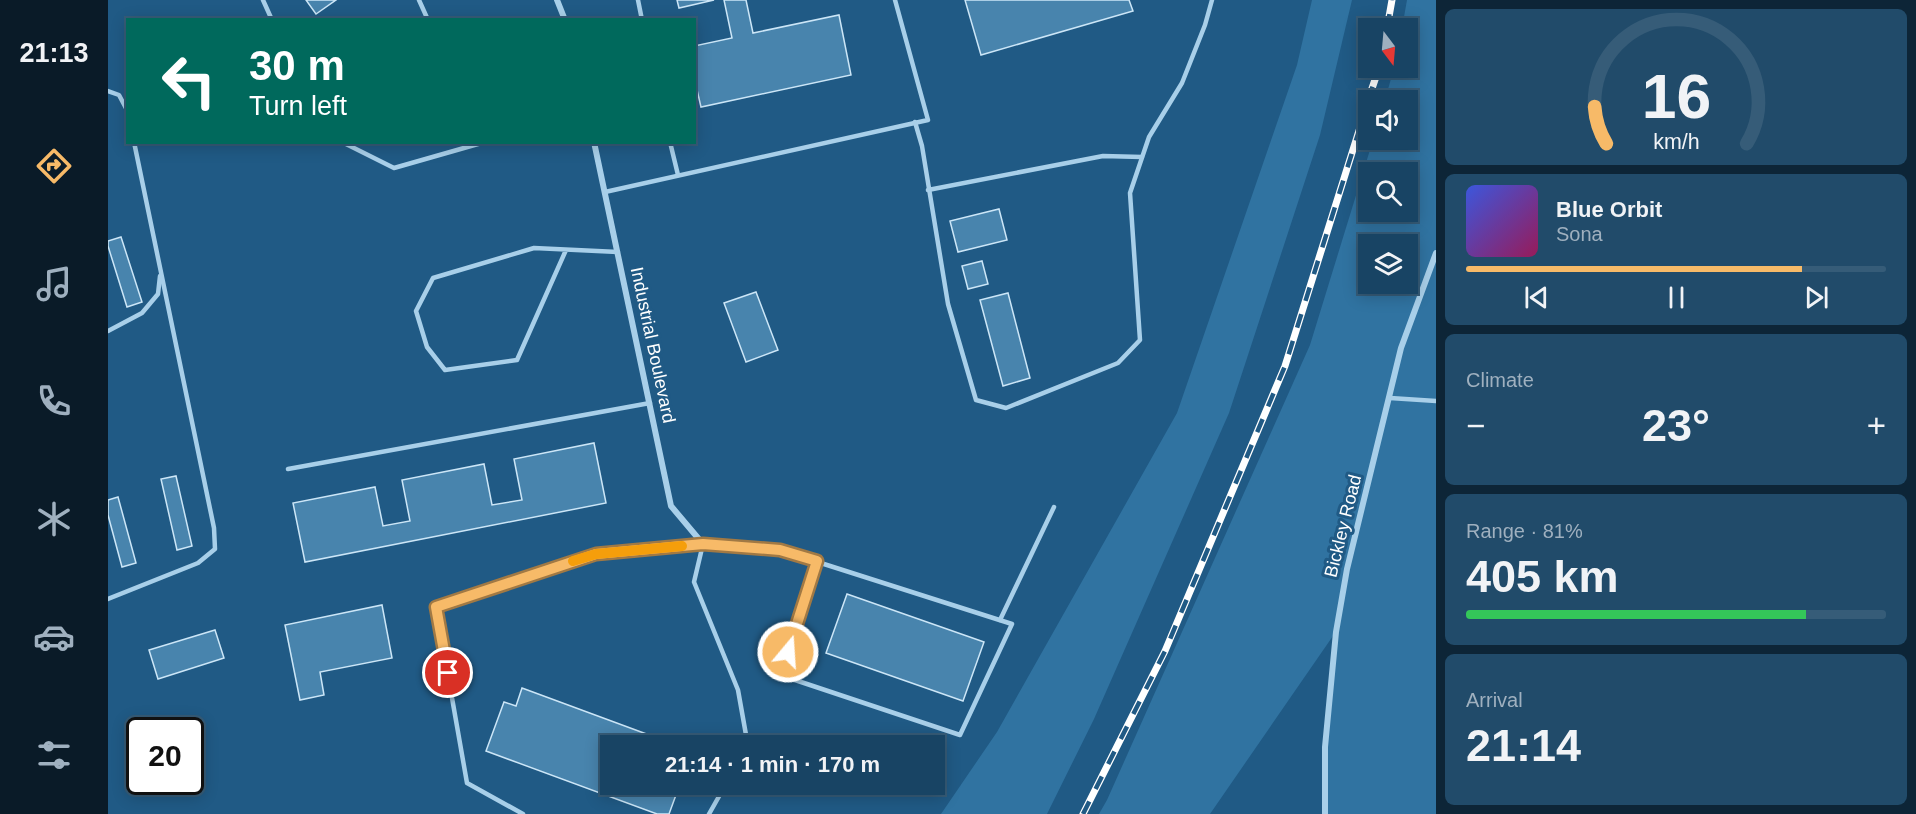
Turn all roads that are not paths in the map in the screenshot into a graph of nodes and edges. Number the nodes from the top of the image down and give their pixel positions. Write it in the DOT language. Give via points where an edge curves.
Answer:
graph roads {
  1 [pos="263,0"];
  2 [pos="419,0"];
  3 [pos="557,0"];
  4 [pos="638,0"];
  5 [pos="895,0"];
  6 [pos="1212,0"];
  7 [pos="271,18"];
  8 [pos="427,18"];
  9 [pos="564,18"];
  10 [pos="642,18"];
  11 [pos="108,91"];
  12 [pos="126,107"];
  13 [pos="915,122"];
  14 [pos="134,144"];
  15 [pos="346,144"];
  16 [pos="478,144"];
  17 [pos="594,144"];
  18 [pos="670,144"];
  19 [pos="1142,157"];
  20 [pos="678,176"];
  21 [pos="928,190"];
  22 [pos="605,192"];
  23 [pos="566,250"];
  24 [pos="618,252"];
  25 [pos="1436,253"];
  26 [pos="161,270"];
  27 [pos="108,331"];
  28 [pos="1390,398"];
  29 [pos="1436,401"];
  30 [pos="650,403"];
  31 [pos="288,469"];
  32 [pos="1054,507"];
  33 [pos="703,544"];
  34 [pos="817,561"];
  35 [pos="108,599"];
  36 [pos="1000,620"];
  37 [pos="746,735"];
  38 [pos="720,795"];
  39 [pos="523,814"];
  40 [pos="709,814"];
  41 [pos="1325,814"];
  1 -- 7 [label="lane"];
  2 -- 8 [label="lane"];
  3 -- 9 [label="street"];
  4 -- 10 [label="lane"];
  5 -- 13 [label="lane" via="928,120"];
  6 -- 19 [label="lane" via="1182,83 1149,137"];
  11 -- 12 [label="lane" via="119,95"];
  13 -- 20 [label="lane"];
  13 -- 21 [label="lane"];
  14 -- 26 [label="lane"];
  15 -- 16 [label="lane" via="394,168"];
  17 -- 22 [label="street, Industrial Boulevard"];
  18 -- 20 [label="lane"];
  19 -- 21 [label="lane" via="1102,156"];
  19 -- 21 [label="lane" via="1130,194 1140,340 1118,363 1006,408 976,400 948,304"];
  20 -- 22 [label="lane"];
  22 -- 24 [label="street, Industrial Boulevard"];
  23 -- 23 [label="lane" via="534,248 433,278 416,311 427,347 445,370 517,360"];
  23 -- 24 [label="lane"];
  24 -- 30 [label="street, Industrial Boulevard"];
  25 -- 28 [label="street, Bickley Road" via="1401,348"];
  26 -- 27 [label="lane" via="158,294 142,313"];
  26 -- 35 [label="lane" via="214,528 215,549 198,563"];
  28 -- 29 [label="lane"];
  28 -- 41 [label="street, Bickley Road" via="1347,569 1336,632 1325,747"];
  30 -- 31 [label="lane"];
  30 -- 33 [label="street, Industrial Boulevard" via="671,506"];
  32 -- 36 [label="lane"];
  33 -- 34 [label="lane" via="780,550"];
  33 -- 37 [label="lane" via="694,582 738,690"];
  33 -- 39 [label="lane" via="596,554 436,607 467,783"];
  34 -- 36 [label="lane"];
  34 -- 36 [label="lane" via="780,675 960,735 1012,624"];
  38 -- 40 [label="lane"];
}
